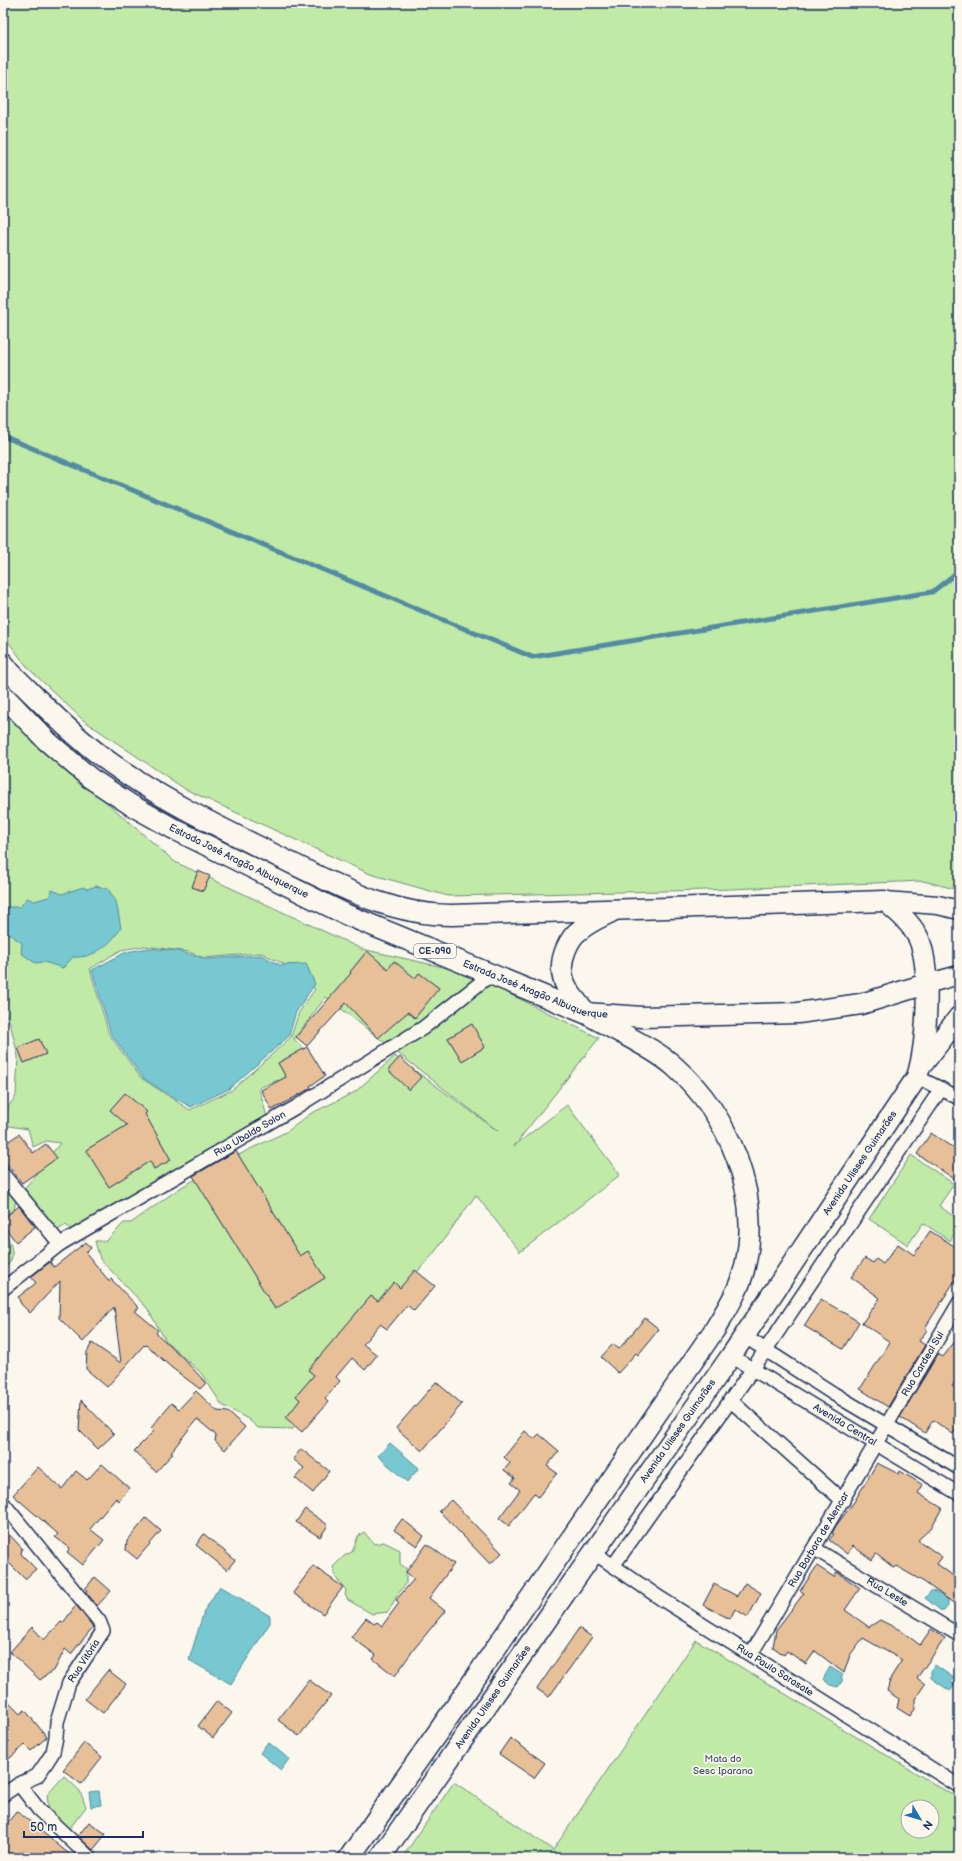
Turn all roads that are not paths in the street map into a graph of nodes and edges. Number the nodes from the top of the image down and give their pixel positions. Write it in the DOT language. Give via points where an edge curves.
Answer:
graph roads {
  1 [pos="3,663"];
  2 [pos="3,695"];
  3 [pos="885,901"];
  4 [pos="615,910"];
  5 [pos="959,910"];
  6 [pos="493,973"];
  7 [pos="959,975"];
  8 [pos="926,984"];
  9 [pos="585,1013"];
  10 [pos="959,1017"];
  11 [pos="919,1071"];
  12 [pos="941,1089"];
  13 [pos="959,1098"];
  14 [pos="3,1174"];
  15 [pos="60,1244"];
  16 [pos="3,1289"];
  17 [pos="959,1303"];
  18 [pos="744,1336"];
  19 [pos="766,1350"];
  20 [pos="731,1356"];
  21 [pos="752,1370"];
  22 [pos="730,1400"];
  23 [pos="652,1420"];
  24 [pos="887,1426"];
  25 [pos="674,1435"];
  26 [pos="876,1444"];
  27 [pos="959,1468"];
  28 [pos="957,1489"];
  29 [pos="843,1501"];
  30 [pos="3,1503"];
  31 [pos="815,1549"];
  32 [pos="593,1552"];
  33 [pos="613,1566"];
  34 [pos="959,1635"];
  35 [pos="751,1654"];
  36 [pos="19,1784"];
  37 [pos="959,1786"];
  38 [pos="3,1795"];
  39 [pos="90,1858"];
  40 [pos="349,1858"];
  41 [pos="380,1858"];
  1 -- 4 [label="main road" via="79,738 146,787 214,825 334,884 387,906 430,915"];
  2 -- 6 [label="main road, Estrada José Aragão Albuquerque / CE-090" via="47,741 90,778 137,808 228,857 347,915"];
  3 -- 4 [label="main road"];
  3 -- 5 [label="main road" via="938,905"];
  3 -- 8 [label="main road, Avenida Ulisses Guimarães" via="909,923 917,936"];
  4 -- 9 [label="main road" via="578,930 563,957 563,981"];
  6 -- 9 [label="main road, Estrada José Aragão Albuquerque / CE-090"];
  6 -- 15 [label="street, Rua Ubaldo Solon" via="423,1028 296,1107"];
  7 -- 8 [label="main road, CE-090"];
  8 -- 9 [label="main road, Estrada José Aragão Albuquerque / CE-090" via="861,1004 798,1013 642,1017"];
  8 -- 11 [label="main road, Avenida Ulisses Guimarães" via="927,1010"];
  9 -- 23 [label="main road" via="674,1066 694,1088 712,1109 722,1126 740,1166 748,1200 749,1242 745,1267 735,1296"];
  10 -- 11 [label="main road"];
  11 -- 12 [label="street"];
  11 -- 18 [label="main road, Avenida Ulisses Guimarães"];
  12 -- 13 [label="street"];
  12 -- 19 [label="street"];
  14 -- 15 [label="street"];
  15 -- 16 [label="street, Rua Ubaldo Solon"];
  17 -- 24 [label="street, Rua Cardeal Sul"];
  18 -- 19 [label="street, Avenida Central"];
  18 -- 20 [label="main road, Avenida Ulisses Guimarães"];
  19 -- 21 [label="street"];
  19 -- 24 [label="street, Avenida Central"];
  20 -- 21 [label="street, Avenida Central"];
  20 -- 25 [label="main road, Avenida Ulisses Guimarães"];
  21 -- 22 [label="street"];
  21 -- 26 [label="street, Avenida Central"];
  22 -- 29 [label="street"];
  22 -- 33 [label="street"];
  23 -- 25 [label="main road"];
  23 -- 40 [label="main road"];
  24 -- 26 [label="street, Rua Barbara de Alencar"];
  24 -- 27 [label="street, Avenida Central"];
  25 -- 32 [label="main road, Avenida Ulisses Guimarães"];
  26 -- 28 [label="street, Avenida Central"];
  26 -- 29 [label="street, Rua Barbara de Alencar"];
  29 -- 31 [label="street, Rua Barbara de Alencar"];
  30 -- 36 [label="street, Rua Vitória" via="102,1627 101,1635 69,1683 57,1722 53,1752 37,1776"];
  31 -- 34 [label="street, Rua Leste"];
  31 -- 35 [label="street, Rua Barbara de Alencar"];
  32 -- 33 [label="street, Rua Paulo Sarasate"];
  32 -- 41 [label="main road, Avenida Ulisses Guimarães"];
  33 -- 35 [label="street, Rua Paulo Sarasate"];
  35 -- 37 [label="street, Rua Paulo Sarasate"];
  36 -- 38 [label="street"];
  36 -- 39 [label="street" via="39,1810"];
}
